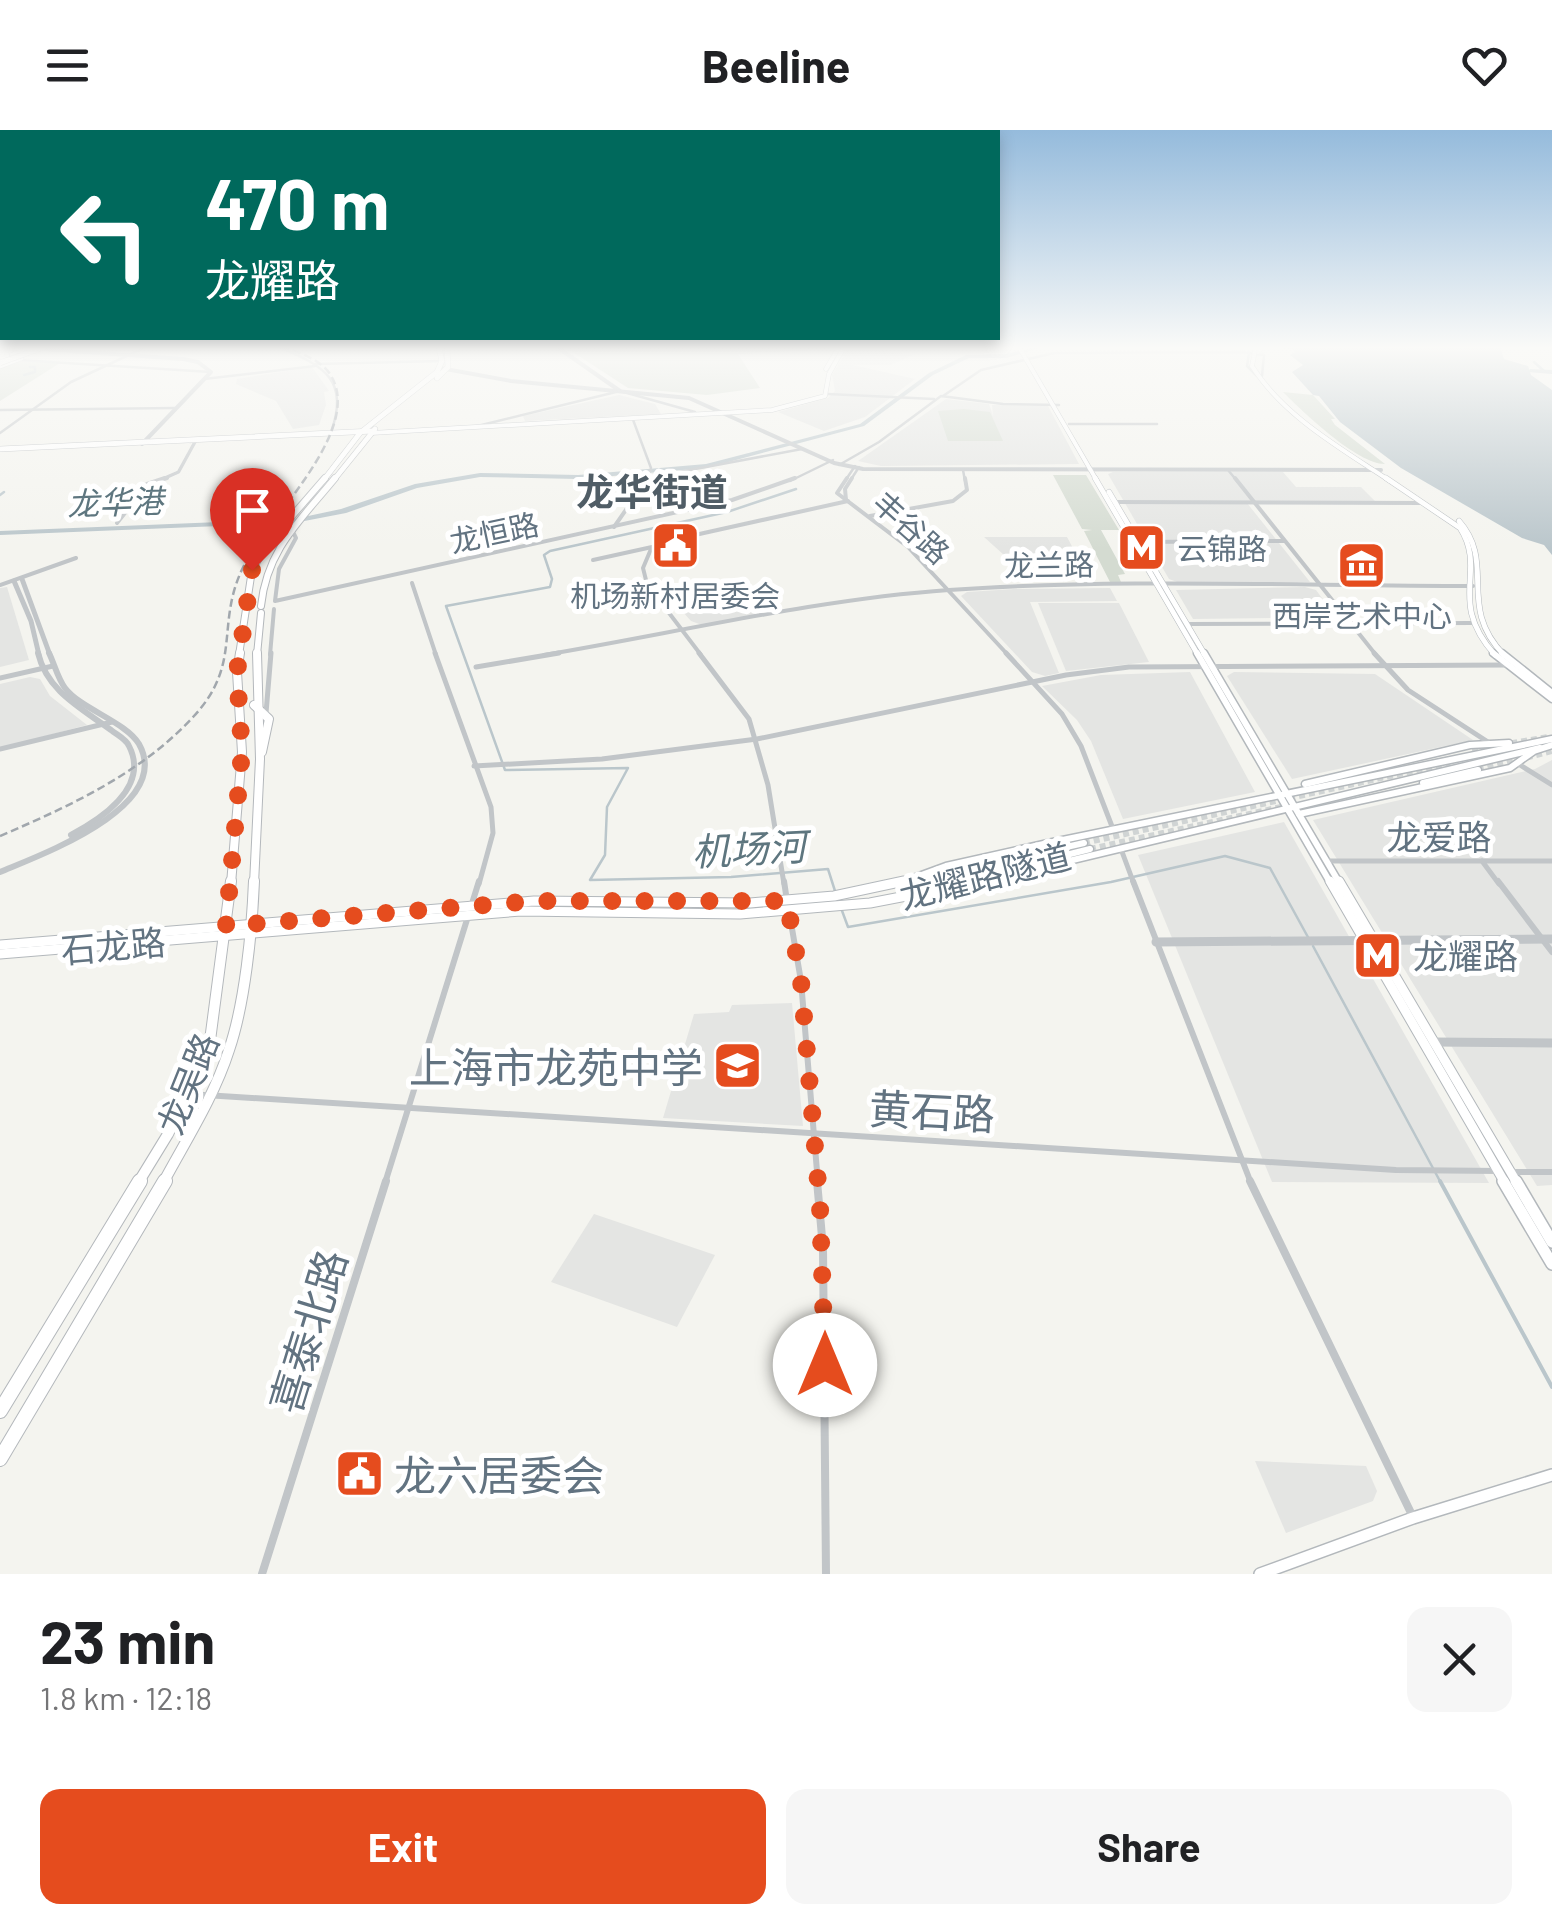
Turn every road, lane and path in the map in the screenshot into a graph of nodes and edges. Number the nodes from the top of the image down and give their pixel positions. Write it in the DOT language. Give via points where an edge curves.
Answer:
graph roads {
  1 [pos="25,414"];
  2 [pos="169,414"];
  3 [pos="335,414"];
  4 [pos="384,414"];
  5 [pos="392,414"];
  6 [pos="522,414"];
  7 [pos="719,414"];
  8 [pos="728,414"];
  9 [pos="914,414"];
  10 [pos="1061,414"];
  11 [pos="1063,414"];
  12 [pos="1298,414"];
  13 [pos="632,418"];
  14 [pos="1070,424"];
  15 [pos="1157,424"];
  16 [pos="0,426"];
  17 [pos="9,426"];
  18 [pos="469,427"];
  19 [pos="0,432"];
  20 [pos="331,432"];
  21 [pos="361,432"];
  22 [pos="372,432"];
  23 [pos="196,441"];
  24 [pos="143,443"];
  25 [pos="802,448"];
  26 [pos="0,450"];
  27 [pos="839,464"];
  28 [pos="856,468"];
  29 [pos="1093,469"];
  30 [pos="962,470"];
  31 [pos="1228,470"];
  32 [pos="1377,470"];
  33 [pos="679,472"];
  34 [pos="847,500"];
  35 [pos="1115,502"];
  36 [pos="1254,502"];
  37 [pos="1426,503"];
  38 [pos="870,516"];
  39 [pos="614,527"];
  40 [pos="293,528"];
  41 [pos="1284,541"];
  42 [pos="1139,542"];
  43 [pos="655,546"];
  44 [pos="76,558"];
  45 [pos="592,560"];
  46 [pos="18,580"];
  47 [pos="412,583"];
  48 [pos="0,585"];
  49 [pos="1321,585"];
  50 [pos="1154,586"];
  51 [pos="1164,586"];
  52 [pos="1472,586"];
  53 [pos="947,590"];
  54 [pos="275,601"];
  55 [pos="274,608"];
  56 [pos="1351,623"];
  57 [pos="1473,623"];
  58 [pos="1187,624"];
  59 [pos="686,630"];
  60 [pos="1518,664"];
  61 [pos="1208,665"];
  62 [pos="1507,665"];
  63 [pos="53,666"];
  64 [pos="1385,666"];
  65 [pos="476,667"];
  66 [pos="42,669"];
  67 [pos="0,678"];
  68 [pos="1036,684"];
  69 [pos="1552,696"];
  70 [pos="254,705"];
  71 [pos="266,713"];
  72 [pos="108,723"];
  73 [pos="756,739"];
  74 [pos="1551,741"];
  75 [pos="1488,742"];
  76 [pos="1540,748"];
  77 [pos="0,750"];
  78 [pos="1472,750"];
  79 [pos="260,759"];
  80 [pos="1520,764"];
  81 [pos="474,766"];
  82 [pos="1478,770"];
  83 [pos="1552,785"];
  84 [pos="1307,787"];
  85 [pos="1284,793"];
  86 [pos="1345,800"];
  87 [pos="1297,809"];
  88 [pos="1317,811"];
  89 [pos="1114,829"];
  90 [pos="1122,854"];
  91 [pos="1326,861"];
  92 [pos="1482,861"];
  93 [pos="1552,861"];
  94 [pos="0,870"];
  95 [pos="891,886"];
  96 [pos="787,901"];
  97 [pos="880,902"];
  98 [pos="472,910"];
  99 [pos="790,912"];
  100 [pos="252,929"];
  101 [pos="226,931"];
  102 [pos="1547,939"];
  103 [pos="1369,940"];
  104 [pos="1156,942"];
  105 [pos="0,945"];
  106 [pos="1552,952"];
  107 [pos="0,954"];
  108 [pos="1433,1042"];
  109 [pos="1552,1044"];
  110 [pos="189,1094"];
  111 [pos="210,1094"];
  112 [pos="408,1106"];
  113 [pos="811,1133"];
  114 [pos="1238,1158"];
  115 [pos="1504,1172"];
  116 [pos="1552,1172"];
  117 [pos="1552,1242"];
  118 [pos="1552,1264"];
  119 [pos="0,1411"];
  120 [pos="0,1459"];
  121 [pos="1552,1476"];
  122 [pos="1414,1518"];
  123 [pos="262,1574"];
  124 [pos="826,1574"];
  125 [pos="1260,1574"];
  1 -- 17 [label="street"];
  2 -- 24 [label="street"];
  3 -- 20 [label="street"];
  4 -- 21 [label="main road, 龙吴路"];
  5 -- 22 [label="main road, 龙吴路"];
  6 -- 18 [label="street"];
  7 -- 13 [label="main road"];
  8 -- 25 [label="street"];
  9 -- 27 [label="street, 龙恒路"];
  10 -- 29 [label="main road"];
  11 -- 14 [label="main road"];
  12 -- 32 [label="main road"];
  13 -- 18 [label="main road"];
  13 -- 18 [label="main road"];
  13 -- 39 [label="street" via="651,468 646,486"];
  14 -- 15 [label="street"];
  14 -- 29 [label="main road"];
  16 -- 17 [label="street"];
  17 -- 19 [label="street"];
  18 -- 22 [label="main road"];
  20 -- 21 [label="main road"];
  20 -- 24 [label="main road"];
  21 -- 22 [label="main road"];
  21 -- 23 [label="main road"];
  21 -- 101 [label="main road, 龙吴路" via="260,554 249,578 237,672 242,752"];
  22 -- 40 [label="main road, 龙吴路"];
  23 -- 24 [label="main road"];
  23 -- 24 [label="street" via="177,477 148,484 117,522 147,484 176,477 195,441"];
  24 -- 26 [label="main road"];
  25 -- 27 [label="street"];
  25 -- 27 [label="street"];
  25 -- 33 [label="street"];
  27 -- 28 [label="street"];
  27 -- 39 [label="street, 龙恒路" via="764,491"];
  28 -- 29 [label="street"];
  28 -- 30 [label="street"];
  28 -- 34 [label="street, 丰谷路"];
  28 -- 34 [label="street, 丰谷路" via="836,489"];
  29 -- 30 [label="street"];
  29 -- 31 [label="street"];
  29 -- 32 [label="street"];
  29 -- 35 [label="main road"];
  29 -- 50 [label="main road"];
  30 -- 38 [label="street" via="967,490 953,501"];
  31 -- 32 [label="street"];
  31 -- 36 [label="street"];
  32 -- 37 [label="main road"];
  32 -- 52 [label="main road" via="1467,528 1479,552"];
  34 -- 38 [label="street, 丰谷路"];
  34 -- 43 [label="street"];
  35 -- 36 [label="street"];
  35 -- 42 [label="main road"];
  36 -- 37 [label="street"];
  36 -- 41 [label="street"];
  37 -- 52 [label="main road" via="1468,540"];
  38 -- 53 [label="street, 丰谷路"];
  39 -- 54 [label="street, 龙恒路"];
  40 -- 54 [label="street, 龙吴路" via="296,540 279,569"];
  40 -- 70 [label="main road, 龙吴路" via="266,569"];
  41 -- 42 [label="street"];
  41 -- 49 [label="street"];
  42 -- 51 [label="main road"];
  43 -- 45 [label="street"];
  43 -- 59 [label="street" via="646,556 645,579"];
  44 -- 46 [label="street"];
  46 -- 48 [label="street"];
  46 -- 63 [label="street"];
  46 -- 66 [label="street"];
  47 -- 81 [label="street, 喜泰北路"];
  49 -- 51 [label="street, 龙兰路"];
  49 -- 52 [label="street, 龙兰路"];
  49 -- 56 [label="street"];
  50 -- 51 [label="street, 龙兰路"];
  50 -- 53 [label="street, 龙兰路"];
  50 -- 61 [label="main road"];
  51 -- 58 [label="main road"];
  52 -- 57 [label="main road"];
  52 -- 60 [label="main road" via="1483,626"];
  53 -- 59 [label="street, 龙兰路"];
  53 -- 68 [label="street, 丰谷路"];
  55 -- 71 [label="street"];
  56 -- 57 [label="street"];
  56 -- 58 [label="street"];
  56 -- 64 [label="street"];
  57 -- 62 [label="main road"];
  58 -- 61 [label="main road"];
  59 -- 65 [label="street, 龙兰路"];
  59 -- 73 [label="street" via="739,702"];
  60 -- 62 [label="street"];
  60 -- 69 [label="main road"];
  61 -- 64 [label="street"];
  61 -- 68 [label="street" via="1129,668"];
  61 -- 85 [label="main road"];
  62 -- 64 [label="street"];
  62 -- 69 [label="main road"];
  63 -- 66 [label="street"];
  63 -- 72 [label="street" via="71,694"];
  64 -- 75 [label="street" via="1408,690"];
  66 -- 67 [label="street"];
  66 -- 72 [label="street" via="62,697"];
  68 -- 73 [label="street"];
  68 -- 89 [label="street" via="1081,746"];
  70 -- 71 [label="main road"];
  70 -- 79 [label="main road, 龙吴路"];
  71 -- 79 [label="main road"];
  72 -- 77 [label="street"];
  72 -- 94 [label="street" via="143,750 138,788 106,822"];
  73 -- 81 [label="street" via="618,758"];
  73 -- 96 [label="street"];
  74 -- 75 [label="main road"];
  74 -- 76 [label="main road"];
  74 -- 84 [label="main road"];
  75 -- 84 [label="main road"];
  76 -- 80 [label="main road"];
  76 -- 87 [label="main road"];
  78 -- 84 [label="main road"];
  79 -- 100 [label="main road, 龙吴路"];
  80 -- 83 [label="street"];
  80 -- 88 [label="main road"];
  81 -- 98 [label="street, 喜泰北路" via="491,806 492,832"];
  82 -- 86 [label="main road"];
  84 -- 85 [label="main road"];
  85 -- 87 [label="main road"];
  85 -- 89 [label="main road"];
  86 -- 87 [label="main road"];
  86 -- 88 [label="main road"];
  87 -- 88 [label="main road"];
  87 -- 90 [label="main road"];
  87 -- 91 [label="main road"];
  87 -- 103 [label="main road"];
  89 -- 95 [label="main road" via="946,866"];
  90 -- 97 [label="main road"];
  90 -- 104 [label="street"];
  91 -- 92 [label="street, 龙爱路"];
  91 -- 103 [label="main road"];
  92 -- 93 [label="street, 龙爱路"];
  92 -- 102 [label="street"];
  95 -- 96 [label="main road"];
  95 -- 97 [label="main road, 龙耀路隧道" via="1087,846"];
  96 -- 98 [label="main road" via="572,900"];
  96 -- 99 [label="street"];
  97 -- 99 [label="main road"];
  98 -- 99 [label="main road"];
  98 -- 100 [label="main road"];
  98 -- 112 [label="street, 喜泰北路"];
  99 -- 113 [label="street"];
  100 -- 101 [label="main road"];
  100 -- 111 [label="main road, 龙吴路" via="230,1048"];
  101 -- 105 [label="main road, 石龙路"];
  101 -- 107 [label="main road, 石龙路"];
  101 -- 110 [label="main road, 龙吴路" via="209,1048"];
  102 -- 103 [label="street"];
  102 -- 106 [label="street"];
  103 -- 104 [label="street"];
  103 -- 108 [label="main road"];
  103 -- 115 [label="main road"];
  104 -- 114 [label="street"];
  108 -- 109 [label="street"];
  108 -- 115 [label="main road"];
  110 -- 111 [label="street, 黄石路"];
  110 -- 119 [label="main road, 龙吴路"];
  111 -- 112 [label="street, 黄石路"];
  111 -- 120 [label="main road, 龙吴路" via="148,1212"];
  112 -- 113 [label="street, 黄石路"];
  112 -- 123 [label="street, 喜泰北路"];
  113 -- 114 [label="street, 黄石路"];
  113 -- 124 [label="street" via="825,1292"];
  114 -- 115 [label="street, 黄石路"];
  114 -- 122 [label="street"];
  115 -- 116 [label="street, 黄石路"];
  115 -- 117 [label="main road"];
  115 -- 118 [label="main road"];
  121 -- 122 [label="main road"];
  122 -- 125 [label="main road"];
}
